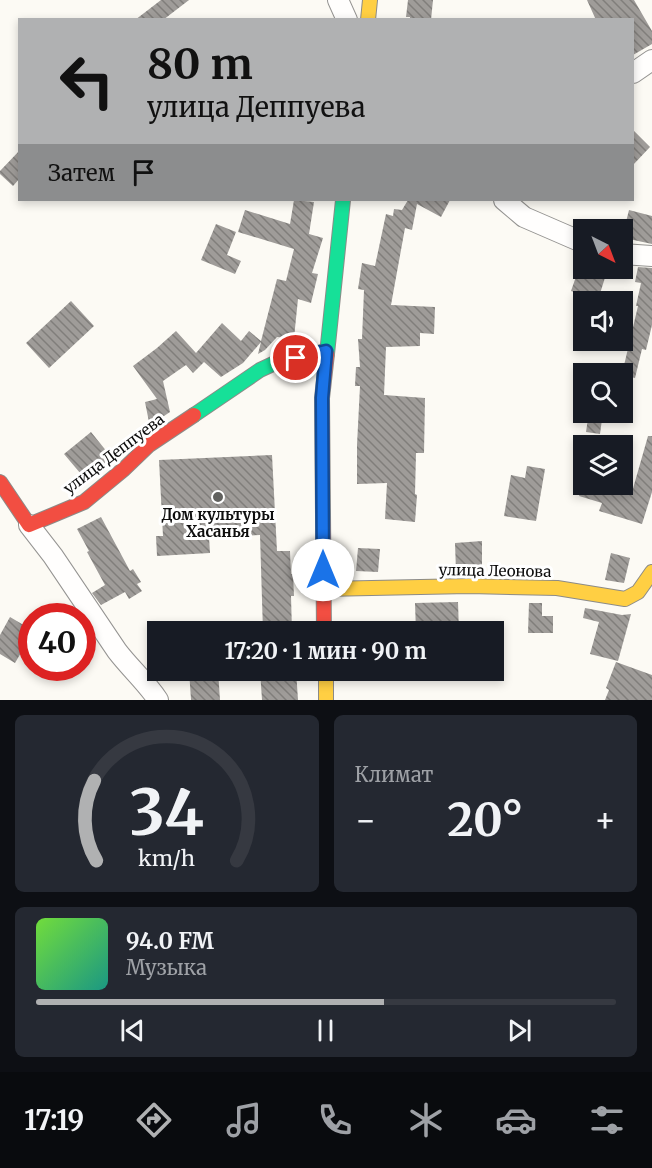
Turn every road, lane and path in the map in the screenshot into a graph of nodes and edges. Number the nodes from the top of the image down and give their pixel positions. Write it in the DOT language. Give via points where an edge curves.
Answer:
graph roads {
  1 [pos="338,0"];
  2 [pos="370,0"];
  3 [pos="346,18"];
  4 [pos="368,18"];
  5 [pos="652,60"];
  6 [pos="634,72"];
  7 [pos="343,201"];
  8 [pos="505,201"];
  9 [pos="573,238"];
  10 [pos="633,255"];
  11 [pos="652,256"];
  12 [pos="326,351"];
  13 [pos="0,482"];
  14 [pos="29,525"];
  15 [pos="652,572"];
  16 [pos="323,589"];
  17 [pos="324,621"];
  18 [pos="326,681"];
  19 [pos="159,700"];
  20 [pos="326,700"];
  1 -- 3 [label="street"];
  2 -- 4 [label="street"];
  5 -- 6 [label="street"];
  7 -- 12 [label="street"];
  8 -- 9 [label="street" via="524,217"];
  10 -- 11 [label="street"];
  12 -- 14 [label="street, улица Деппуева" via="260,370 149,445 84,502"];
  12 -- 16 [label="street" via="322,398"];
  13 -- 14 [label="street"];
  14 -- 19 [label="street" via="117,651"];
  15 -- 16 [label="street, улица Леонова" via="639,592 625,599 557,588"];
  16 -- 17 [label="street"];
  18 -- 20 [label="street"];
}
